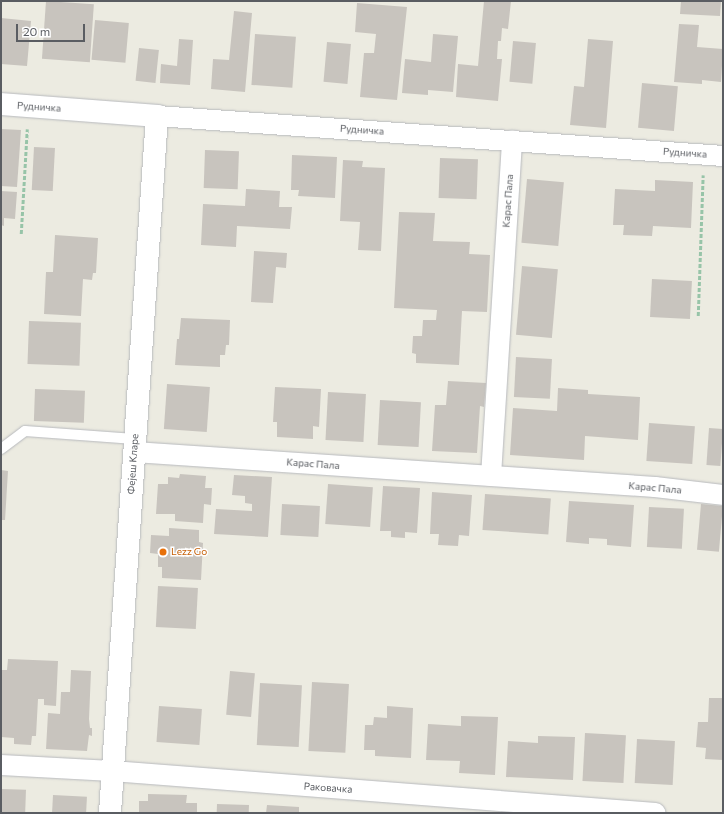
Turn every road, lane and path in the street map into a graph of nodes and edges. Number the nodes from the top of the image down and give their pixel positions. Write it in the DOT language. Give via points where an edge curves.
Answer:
graph roads {
  1 [pos="1,104"];
  2 [pos="28,106"];
  3 [pos="157,116"];
  4 [pos="512,141"];
  5 [pos="713,155"];
  6 [pos="21,234"];
  7 [pos="698,316"];
  8 [pos="135,445"];
  9 [pos="1,449"];
  10 [pos="491,476"];
  11 [pos="723,495"];
  12 [pos="1,765"];
  13 [pos="112,771"];
  14 [pos="110,813"];
  15 [pos="655,813"];
  1 -- 2 [label="street, Рудничка"];
  2 -- 3 [label="street, Рудничка"];
  2 -- 6 [label="path"];
  3 -- 4 [label="street, Рудничка"];
  3 -- 8 [label="street, Фејеш Кларе"];
  4 -- 5 [label="street, Рудничка"];
  4 -- 10 [label="street, Карас Пала"];
  5 -- 7 [label="path"];
  8 -- 9 [label="lane" via="25,431"];
  8 -- 10 [label="street, Карас Пала"];
  8 -- 13 [label="street, Фејеш Кларе"];
  10 -- 11 [label="street, Карас Пала" via="655,487"];
  12 -- 13 [label="street, Раковачка"];
  13 -- 14 [label="street, Фејеш Кларе"];
  13 -- 15 [label="street, Раковачка"];
}
